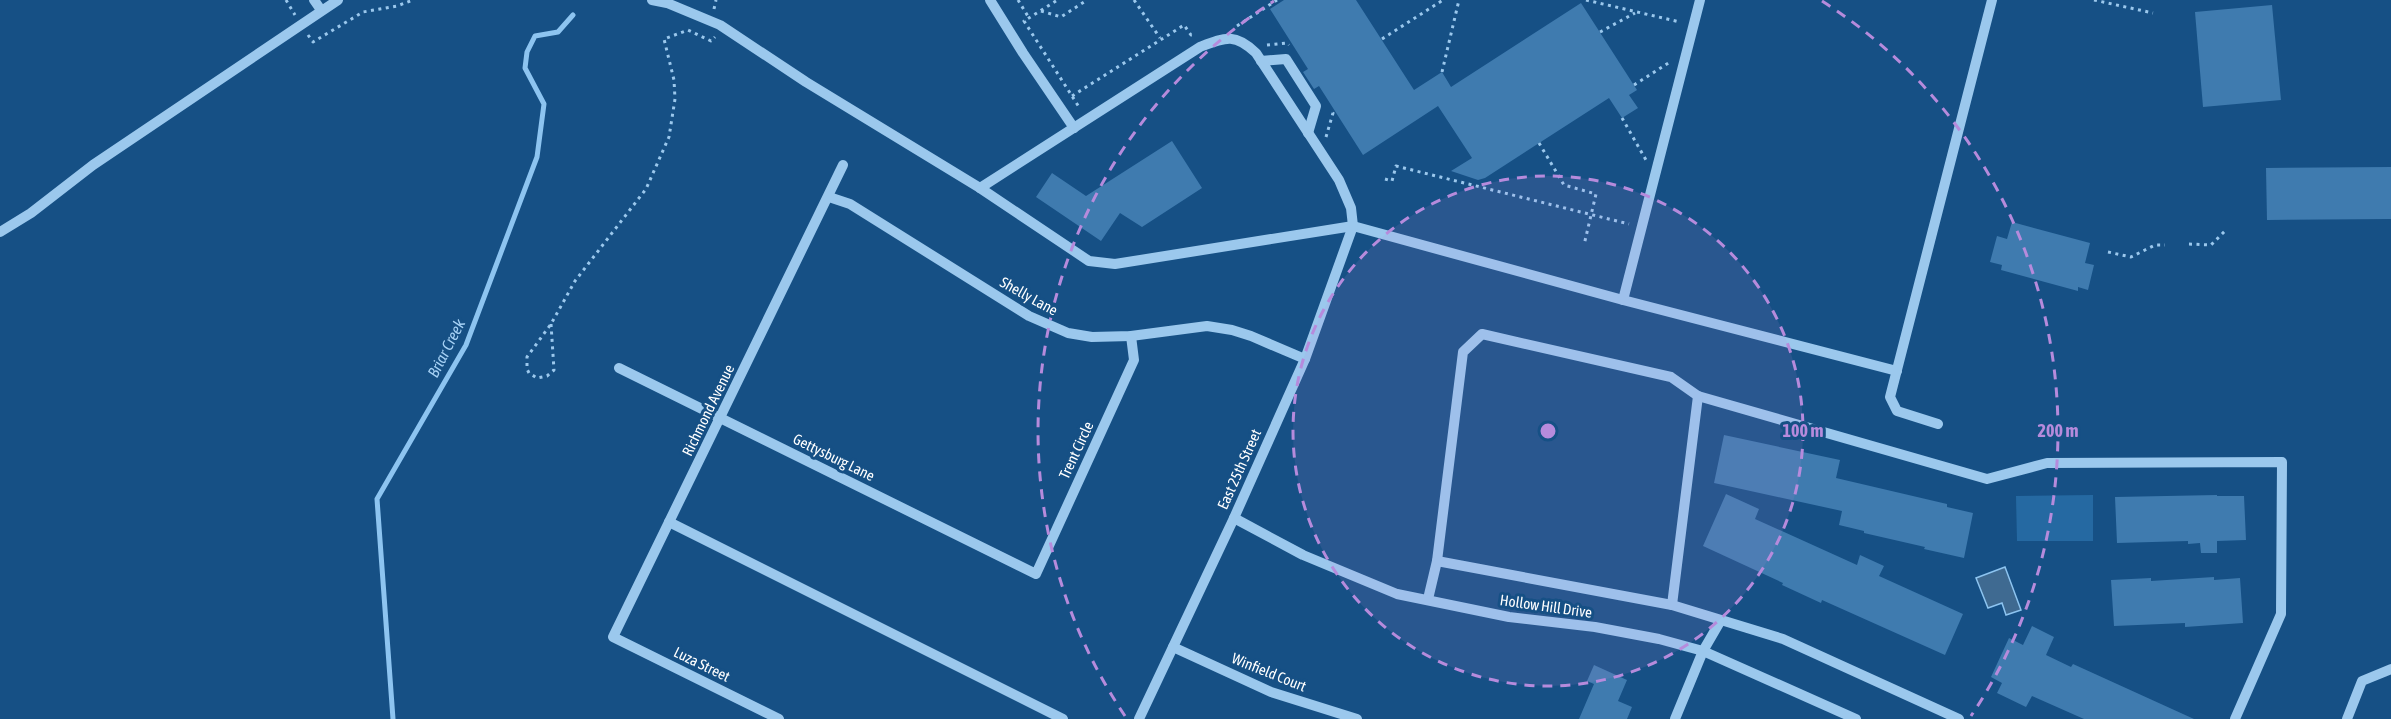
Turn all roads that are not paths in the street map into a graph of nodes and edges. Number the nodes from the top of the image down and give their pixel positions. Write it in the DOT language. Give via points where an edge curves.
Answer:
graph roads {
  1 [pos="314,0"];
  2 [pos="338,0"];
  3 [pos="652,0"];
  4 [pos="990,0"];
  5 [pos="1700,0"];
  6 [pos="1992,0"];
  7 [pos="667,2"];
  8 [pos="321,10"];
  9 [pos="1261,61"];
  10 [pos="1074,128"];
  11 [pos="1308,133"];
  12 [pos="843,165"];
  13 [pos="980,188"];
  14 [pos="829,197"];
  15 [pos="1353,226"];
  16 [pos="0,232"];
  17 [pos="1623,300"];
  18 [pos="1131,336"];
  19 [pos="1305,359"];
  20 [pos="619,368"];
  21 [pos="1897,371"];
  22 [pos="1698,396"];
  23 [pos="721,418"];
  24 [pos="1938,424"];
  25 [pos="1234,518"];
  26 [pos="669,522"];
  27 [pos="1437,561"];
  28 [pos="1036,574"];
  29 [pos="1428,599"];
  30 [pos="1672,605"];
  31 [pos="1721,620"];
  32 [pos="613,637"];
  33 [pos="1173,647"];
  34 [pos="1703,651"];
  35 [pos="2391,669"];
  36 [pos="779,719"];
  37 [pos="1063,719"];
  38 [pos="1139,719"];
  39 [pos="1357,719"];
  40 [pos="1675,719"];
  41 [pos="1856,719"];
  42 [pos="1959,719"];
  43 [pos="2235,719"];
  44 [pos="2347,719"];
  1 -- 8 [label="street"];
  2 -- 8 [label="street"];
  3 -- 7 [label="street"];
  4 -- 10 [label="street"];
  5 -- 17 [label="street"];
  6 -- 21 [label="street"];
  7 -- 13 [label="street" via="720,25"];
  8 -- 16 [label="street"];
  9 -- 10 [label="street" via="1243,41 1221,39 1200,47"];
  9 -- 11 [label="street"];
  9 -- 11 [label="street" via="1286,59 1316,106"];
  10 -- 13 [label="street"];
  11 -- 15 [label="street" via="1339,180 1351,208"];
  12 -- 14 [label="street, Richmond Avenue"];
  13 -- 15 [label="street" via="1089,261 1115,264"];
  14 -- 18 [label="street, Shelly Lane" via="850,204 1029,316 1068,333"];
  14 -- 23 [label="street, Richmond Avenue"];
  15 -- 17 [label="street"];
  15 -- 19 [label="street, East 25th Street"];
  17 -- 21 [label="street"];
  18 -- 19 [label="street, Shelly Lane" via="1207,326 1251,336"];
  18 -- 28 [label="street, Trent Circle" via="1134,360"];
  19 -- 25 [label="street, East 25th Street"];
  20 -- 23 [label="street, Gettysburg Lane"];
  21 -- 24 [label="street" via="1890,397 1897,411"];
  22 -- 27 [label="street" via="1671,377 1482,334 1462,352"];
  22 -- 30 [label="street"];
  22 -- 43 [label="street" via="1987,479 2047,464 2282,462 2281,614"];
  23 -- 26 [label="street, Richmond Avenue"];
  23 -- 28 [label="street, Gettysburg Lane"];
  25 -- 29 [label="street, Hollow Hill Drive" via="1341,571 1397,594"];
  25 -- 33 [label="street, East 25th Street"];
  26 -- 32 [label="street, Richmond Avenue"];
  26 -- 37 [label="street"];
  27 -- 29 [label="street"];
  27 -- 30 [label="street"];
  29 -- 34 [label="street, Hollow Hill Drive" via="1509,617 1659,639"];
  30 -- 31 [label="street"];
  31 -- 34 [label="street"];
  31 -- 42 [label="street" via="1783,639"];
  32 -- 36 [label="street, Luza Street"];
  33 -- 38 [label="street, East 25th Street"];
  33 -- 39 [label="street, Winfield Court" via="1271,692"];
  34 -- 40 [label="street"];
  34 -- 41 [label="street, Hollow Hill Drive"];
  35 -- 44 [label="street" via="2362,681"];
}
